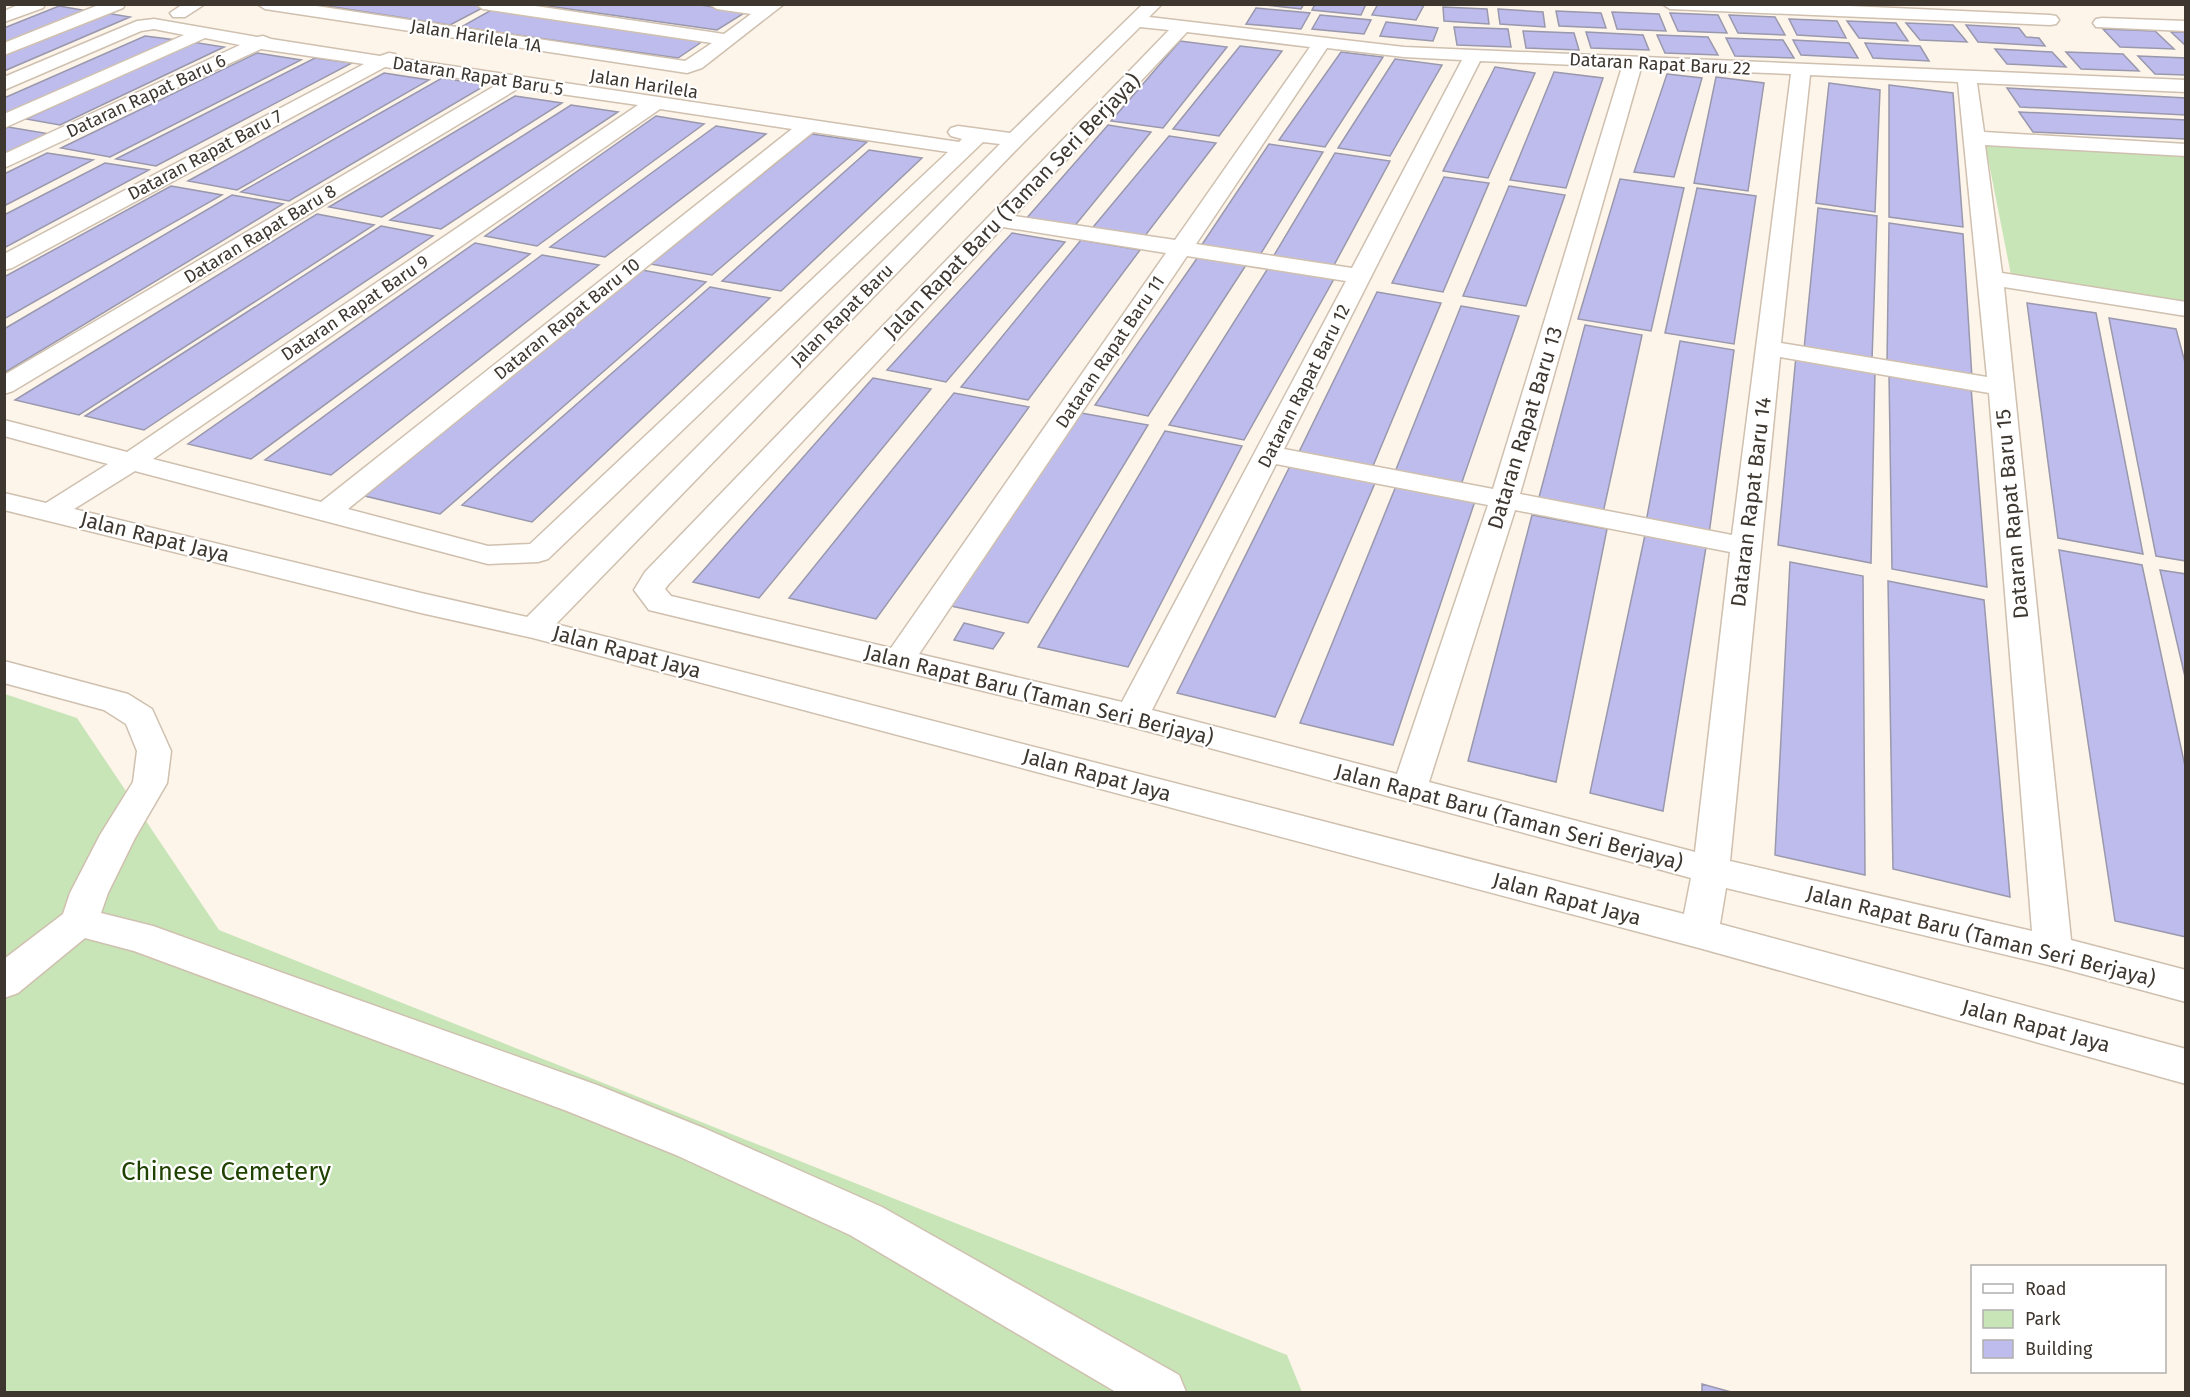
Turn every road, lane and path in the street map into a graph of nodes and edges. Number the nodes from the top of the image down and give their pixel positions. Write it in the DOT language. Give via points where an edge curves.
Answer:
graph roads {
  1 [pos="38,4"];
  2 [pos="117,4"];
  3 [pos="197,4"];
  4 [pos="265,4"];
  5 [pos="717,4"];
  6 [pos="1670,4"];
  7 [pos="493,5"];
  8 [pos="1774,6"];
  9 [pos="143,7"];
  10 [pos="772,8"];
  11 [pos="1921,9"];
  12 [pos="179,13"];
  13 [pos="1144,13"];
  14 [pos="4,17"];
  15 [pos="2050,20"];
  16 [pos="2102,23"];
  17 [pos="2186,26"];
  18 [pos="1182,27"];
  19 [pos="286,30"];
  20 [pos="450,32"];
  21 [pos="202,33"];
  22 [pos="728,40"];
  23 [pos="259,43"];
  24 [pos="1322,44"];
  25 [pos="406,49"];
  26 [pos="4,50"];
  27 [pos="1474,56"];
  28 [pos="382,61"];
  29 [pos="1633,62"];
  30 [pos="1801,70"];
  31 [pos="1967,77"];
  32 [pos="515,82"];
  33 [pos="4,84"];
  34 [pos="2186,86"];
  35 [pos="655,103"];
  36 [pos="4,122"];
  37 [pos="808,126"];
  38 [pos="1976,138"];
  39 [pos="1015,140"];
  40 [pos="970,142"];
  41 [pos="2186,150"];
  42 [pos="4,162"];
  43 [pos="999,220"];
  44 [pos="1180,248"];
  45 [pos="4,263"];
  46 [pos="1361,276"];
  47 [pos="1991,278"];
  48 [pos="2186,309"];
  49 [pos="1769,348"];
  50 [pos="4,386"];
  51 [pos="2000,387"];
  52 [pos="4,428"];
  53 [pos="1269,454"];
  54 [pos="132,461"];
  55 [pos="4,501"];
  56 [pos="1504,501"];
  57 [pos="52,511"];
  58 [pos="327,512"];
  59 [pos="1745,546"];
  60 [pos="534,628"];
  61 [pos="899,660"];
  62 [pos="4,672"];
  63 [pos="1132,716"];
  64 [pos="1409,791"];
  65 [pos="1711,870"];
  66 [pos="79,922"];
  67 [pos="1699,933"];
  68 [pos="2053,951"];
  69 [pos="4,982"];
  70 [pos="2186,986"];
  71 [pos="2186,1067"];
  72 [pos="1162,1392"];
  1 -- 14 [label="street"];
  2 -- 26 [label="street"];
  3 -- 12 [label="street"];
  4 -- 20 [label="street, Jalan Harilela 1A"];
  5 -- 10 [label="street"];
  6 -- 8 [label="street"];
  7 -- 20 [label="street"];
  7 -- 22 [label="street"];
  8 -- 11 [label="street"];
  9 -- 12 [label="street, Jalan Harilela"];
  10 -- 22 [label="street"];
  11 -- 15 [label="street"];
  12 -- 19 [label="street, Jalan Harilela"];
  13 -- 18 [label="street, Dataran Rapat Baru 22"];
  13 -- 39 [label="street, Jalan Rapat Baru"];
  16 -- 17 [label="street"];
  18 -- 24 [label="street, Dataran Rapat Baru 22"];
  18 -- 43 [label="street, Jalan Rapat Baru (Taman Seri Berjaya)"];
  19 -- 23 [label="street, Dataran Rapat Baru 6"];
  19 -- 25 [label="street, Jalan Harilela"];
  20 -- 22 [label="street, Jalan Harilela 1A" via="687,67"];
  21 -- 23 [label="street, Dataran Rapat Baru 5"];
  21 -- 33 [label="street, Dataran Rapat Baru 5" via="154,24 137,27"];
  21 -- 36 [label="street"];
  23 -- 28 [label="street, Dataran Rapat Baru 5"];
  23 -- 42 [label="street, Dataran Rapat Baru 6"];
  24 -- 27 [label="street, Dataran Rapat Baru 22"];
  24 -- 44 [label="street, Dataran Rapat Baru 11"];
  25 -- 28 [label="street, Dataran Rapat Baru 7"];
  25 -- 40 [label="street, Jalan Harilela"];
  27 -- 29 [label="street, Dataran Rapat Baru 22"];
  27 -- 46 [label="street, Dataran Rapat Baru 12"];
  28 -- 32 [label="street, Dataran Rapat Baru 5"];
  28 -- 45 [label="street, Dataran Rapat Baru 7"];
  29 -- 30 [label="street, Dataran Rapat Baru 22"];
  29 -- 56 [label="street, Dataran Rapat Baru 13"];
  30 -- 31 [label="street, Dataran Rapat Baru 22"];
  30 -- 49 [label="street, Dataran Rapat Baru 14"];
  31 -- 34 [label="street, Dataran Rapat Baru 22"];
  31 -- 38 [label="street, Dataran Rapat Baru 15"];
  32 -- 35 [label="street, Dataran Rapat Baru 5"];
  32 -- 50 [label="street, Dataran Rapat Baru 8"];
  35 -- 37 [label="street, Dataran Rapat Baru 5"];
  35 -- 54 [label="street, Dataran Rapat Baru 9"];
  37 -- 40 [label="street, Dataran Rapat Baru 5"];
  37 -- 58 [label="street, Dataran Rapat Baru 10"];
  38 -- 41 [label="street"];
  38 -- 47 [label="street, Dataran Rapat Baru 15"];
  39 -- 40 [label="street, Jalan Harilela"];
  39 -- 60 [label="street, Jalan Rapat Baru"];
  40 -- 58 [label="street, Jalan Rapat Baru" via="538,553 488,555"];
  43 -- 44 [label="street"];
  43 -- 61 [label="street, Jalan Rapat Baru (Taman Seri Berjaya)" via="649,590 660,603"];
  44 -- 46 [label="street"];
  44 -- 61 [label="street, Dataran Rapat Baru 11"];
  46 -- 53 [label="street, Dataran Rapat Baru 12"];
  47 -- 48 [label="street"];
  47 -- 51 [label="street, Dataran Rapat Baru 15"];
  49 -- 51 [label="street"];
  49 -- 59 [label="street, Dataran Rapat Baru 14"];
  51 -- 68 [label="street, Dataran Rapat Baru 15"];
  52 -- 54 [label="street"];
  53 -- 56 [label="street"];
  53 -- 63 [label="street, Dataran Rapat Baru 12"];
  54 -- 57 [label="street, Dataran Rapat Baru 9"];
  54 -- 58 [label="street"];
  55 -- 57 [label="street, Jalan Rapat Jaya"];
  56 -- 59 [label="street"];
  56 -- 64 [label="street, Dataran Rapat Baru 13"];
  57 -- 60 [label="street, Jalan Rapat Jaya"];
  59 -- 65 [label="street, Dataran Rapat Baru 14"];
  60 -- 67 [label="street, Jalan Rapat Jaya"];
  61 -- 63 [label="street, Jalan Rapat Baru (Taman Seri Berjaya)"];
  62 -- 66 [label="street" via="116,702 140,717 154,751 150,783 113,845"];
  63 -- 64 [label="street, Jalan Rapat Baru (Taman Seri Berjaya)"];
  64 -- 65 [label="street, Jalan Rapat Baru (Taman Seri Berjaya)"];
  65 -- 67 [label="street, Dataran Rapat Baru 14"];
  65 -- 68 [label="street, Jalan Rapat Baru (Taman Seri Berjaya)"];
  66 -- 69 [label="street"];
  66 -- 72 [label="street" via="139,937 248,976 691,1142 866,1221"];
  67 -- 71 [label="street, Jalan Rapat Jaya"];
  68 -- 70 [label="street, Jalan Rapat Baru (Taman Seri Berjaya)"];
}
